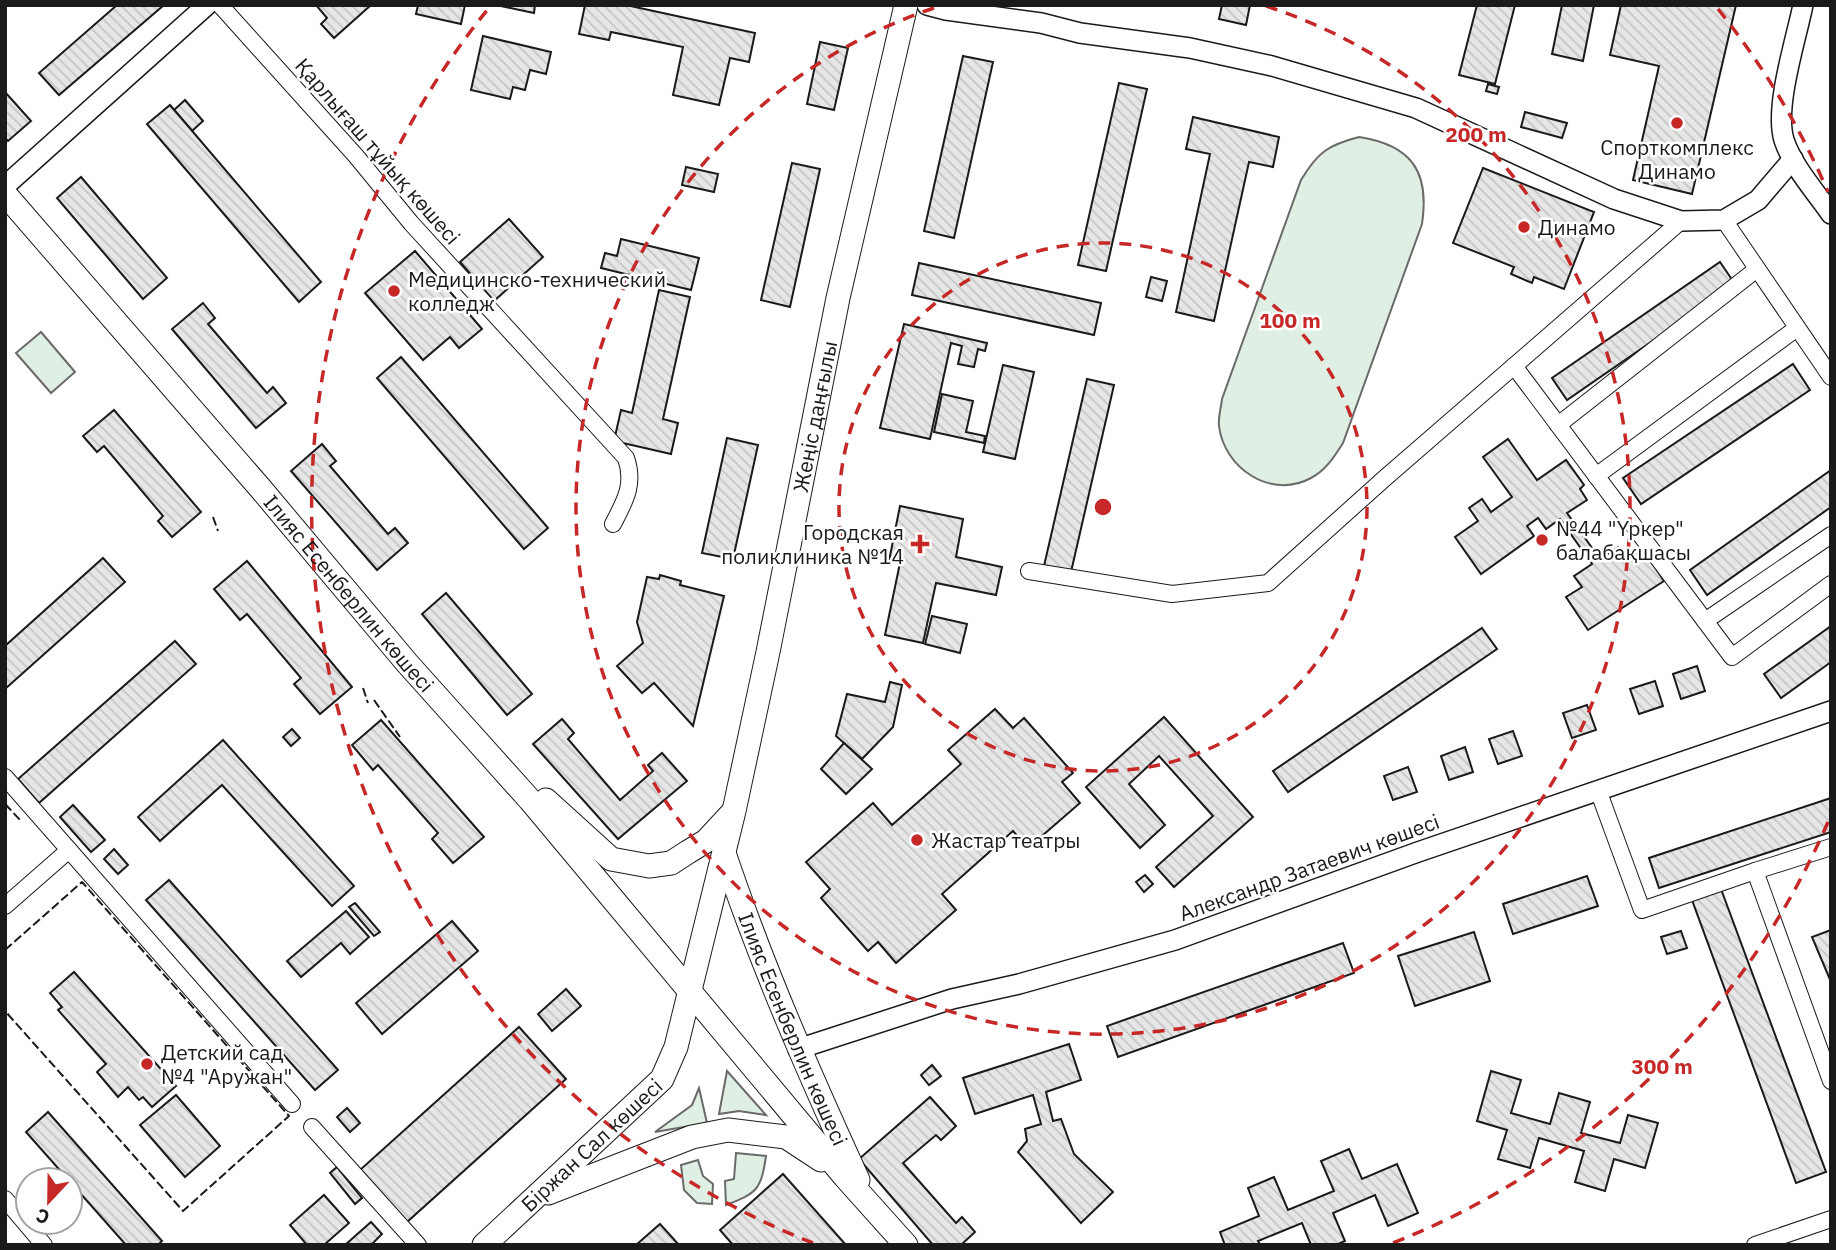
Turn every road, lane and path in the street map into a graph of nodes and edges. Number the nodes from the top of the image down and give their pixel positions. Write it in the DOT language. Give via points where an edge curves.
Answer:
graph roads {
  1 [pos="208,5"];
  2 [pos="220,5"];
  3 [pos="905,5"];
  4 [pos="1803,5"];
  5 [pos="937,8"];
  6 [pos="1793,159"];
  7 [pos="5,187"];
  8 [pos="5,194"];
  9 [pos="1831,214"];
  10 [pos="1724,220"];
  11 [pos="1681,221"];
  12 [pos="1757,269"];
  13 [pos="1797,328"];
  14 [pos="1514,366"];
  15 [pos="1831,377"];
  16 [pos="1558,425"];
  17 [pos="1596,476"];
  18 [pos="613,524"];
  19 [pos="1831,535"];
  20 [pos="1029,571"];
  21 [pos="1831,584"];
  22 [pos="1705,621"];
  23 [pos="1831,711"];
  24 [pos="497,761"];
  25 [pos="5,777"];
  26 [pos="1598,790"];
  27 [pos="734,811"];
  28 [pos="1831,847"];
  29 [pos="69,850"];
  30 [pos="724,853"];
  31 [pos="1755,872"];
  32 [pos="5,906"];
  33 [pos="691,992"];
  34 [pos="1831,1027"];
  35 [pos="1815,1033"];
  36 [pos="798,1049"];
  37 [pos="1831,1081"];
  38 [pos="292,1104"];
  39 [pos="312,1127"];
  40 [pos="845,1177"];
  41 [pos="535,1197"];
  42 [pos="5,1199"];
  43 [pos="868,1202"];
  44 [pos="1831,1219"];
  45 [pos="44,1245"];
  46 [pos="418,1245"];
  47 [pos="484,1245"];
  48 [pos="906,1245"];
  49 [pos="1755,1245"];
  1 -- 7 [label="street"];
  2 -- 18 [label="street, Қарлығаш тұйық көшесі" via="626,458 630,490"];
  3 -- 27 [label="main road, Жеңіс даңғылы" via="838,298"];
  4 -- 6 [label="street" via="1781,108 1784,138"];
  5 -- 11 [label="street" via="1190,48 1416,107 1614,199"];
  6 -- 9 [label="street"];
  6 -- 10 [label="street" via="1758,200"];
  8 -- 24 [label="main road, Ілияс Есенберлин көшесі"];
  10 -- 11 [label="street"];
  10 -- 12 [label="street"];
  11 -- 14 [label="street"];
  12 -- 13 [label="street"];
  12 -- 16 [label="street"];
  13 -- 15 [label="street"];
  13 -- 17 [label="street"];
  14 -- 16 [label="street"];
  14 -- 20 [label="street" via="1268,583 1172,594"];
  16 -- 17 [label="street"];
  17 -- 22 [label="street"];
  19 -- 22 [label="street"];
  21 -- 22 [label="street" via="1732,657"];
  23 -- 26 [label="street, Александр Затаевич көшесі"];
  24 -- 27 [label="main road" via="611,859 649,866 671,863 706,841"];
  24 -- 33 [label="main road, Ілияс Есенберлин көшесі"];
  25 -- 29 [label="street"];
  26 -- 31 [label="street" via="1642,911"];
  26 -- 36 [label="street, Александр Затаевич көшесі" via="1175,940 952,999"];
  27 -- 30 [label="main road, Жеңіс даңғылы"];
  28 -- 31 [label="street"];
  29 -- 32 [label="street"];
  29 -- 38 [label="street"];
  30 -- 33 [label="main road, Жеңіс даңғылы"];
  30 -- 36 [label="main road, Ілияс Есенберлин көшесі"];
  31 -- 35 [label="street"];
  33 -- 40 [label="main road, Ілияс Есенберлин көшесі"];
  33 -- 41 [label="main road, Біржан Сал көшесі" via="662,1079"];
  34 -- 35 [label="street"];
  35 -- 37 [label="street"];
  36 -- 43 [label="main road, Ілияс Есенберлин көшесі"];
  39 -- 46 [label="street"];
  40 -- 41 [label="main road" via="786,1137 729,1130 692,1137"];
  40 -- 43 [label="main road"];
  41 -- 47 [label="main road, Біржан Сал көшесі"];
  42 -- 45 [label="street"];
  43 -- 48 [label="main road"];
  44 -- 49 [label="street"];
}
